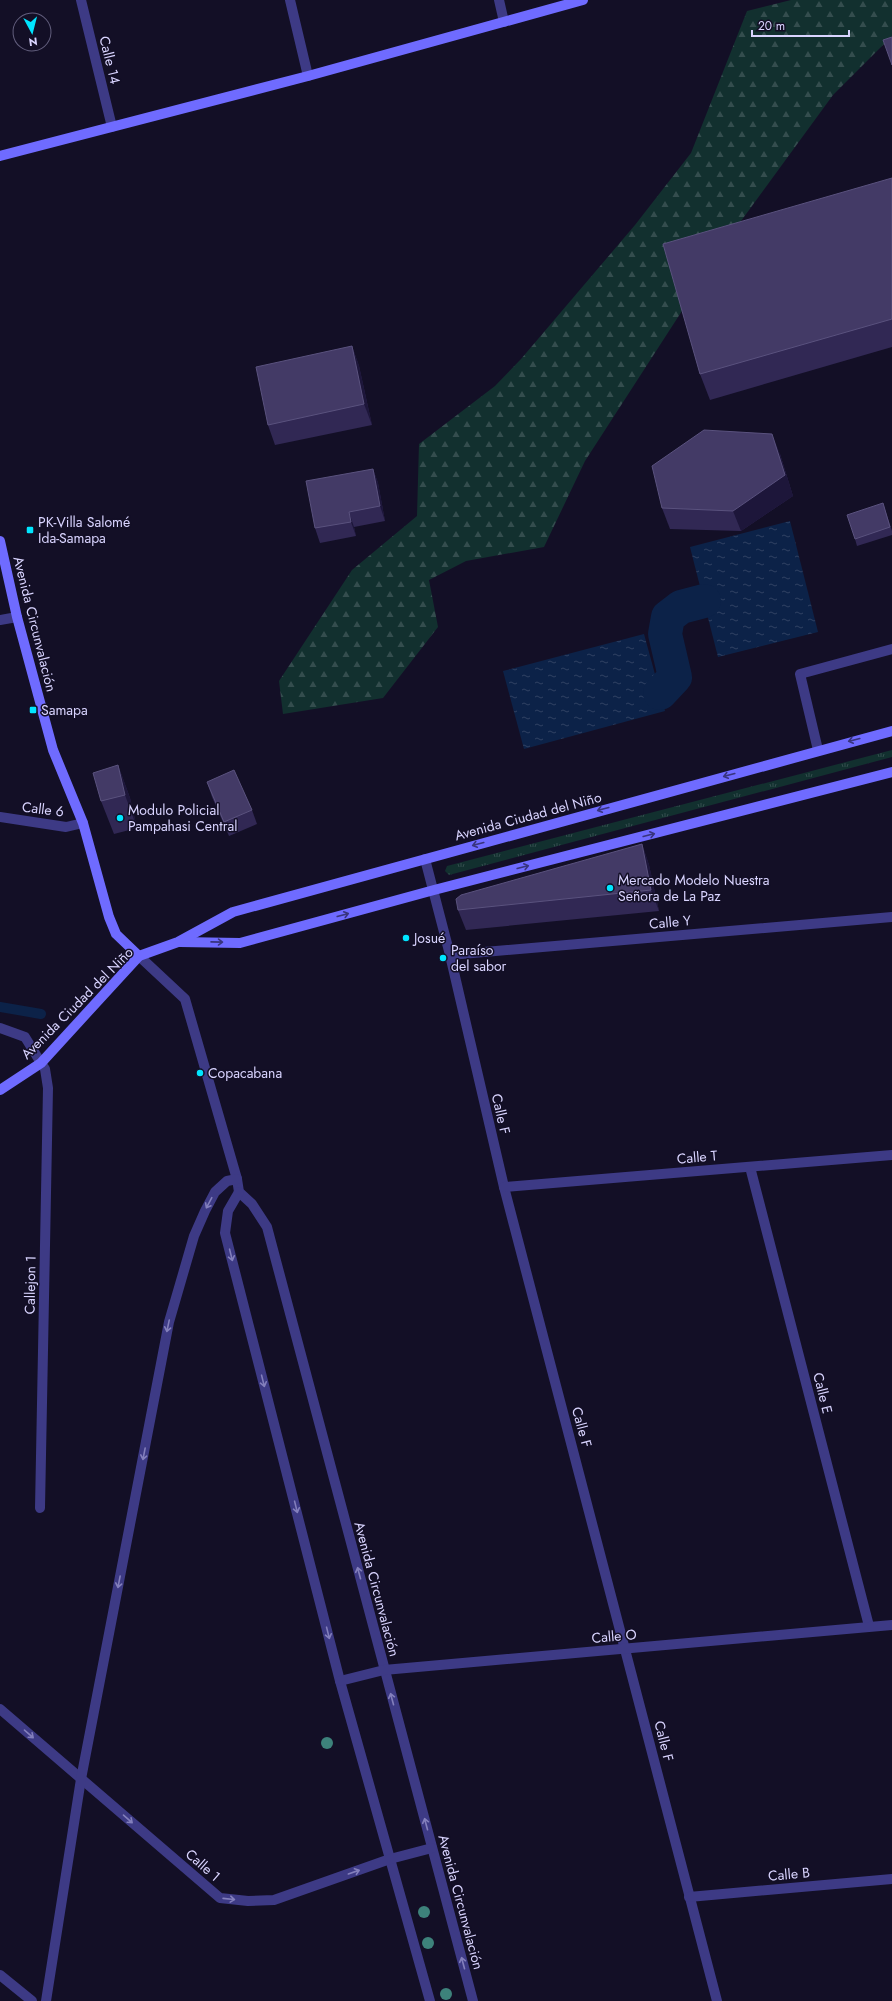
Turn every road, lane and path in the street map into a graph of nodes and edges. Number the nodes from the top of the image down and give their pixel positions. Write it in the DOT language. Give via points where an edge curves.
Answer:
graph roads {
  1 [pos="81,0"];
  2 [pos="290,0"];
  3 [pos="499,0"];
  4 [pos="583,0"];
  5 [pos="504,22"];
  6 [pos="308,76"];
  7 [pos="112,127"];
  8 [pos="0,156"];
  9 [pos="0,541"];
  10 [pos="17,617"];
  11 [pos="0,620"];
  12 [pos="892,649"];
  13 [pos="892,731"];
  14 [pos="818,750"];
  15 [pos="892,772"];
  16 [pos="0,817"];
  17 [pos="83,823"];
  18 [pos="425,859"];
  19 [pos="434,890"];
  20 [pos="892,916"];
  21 [pos="178,942"];
  22 [pos="450,955"];
  23 [pos="140,956"];
  24 [pos="0,1028"];
  25 [pos="41,1063"];
  26 [pos="0,1090"];
  27 [pos="892,1155"];
  28 [pos="750,1166"];
  29 [pos="237,1179"];
  30 [pos="504,1187"];
  31 [pos="239,1192"];
  32 [pos="40,1508"];
  33 [pos="892,1625"];
  34 [pos="869,1626"];
  35 [pos="626,1649"];
  36 [pos="384,1670"];
  37 [pos="340,1680"];
  38 [pos="0,1709"];
  39 [pos="81,1779"];
  40 [pos="432,1848"];
  41 [pos="390,1859"];
  42 [pos="892,1879"];
  43 [pos="689,1897"];
  44 [pos="0,1975"];
  45 [pos="32,2001"];
  46 [pos="46,2001"];
  47 [pos="430,2001"];
  48 [pos="473,2001"];
  49 [pos="717,2001"];
  1 -- 7 [label="street, Calle 14"];
  2 -- 6 [label="street"];
  3 -- 5 [label="street"];
  4 -- 5 [label="main road"];
  5 -- 6 [label="main road"];
  6 -- 7 [label="main road"];
  7 -- 8 [label="main road"];
  9 -- 10 [label="main road, Avenida Circunvalación"];
  10 -- 11 [label="street"];
  10 -- 17 [label="main road, Avenida Circunvalación" via="53,750"];
  12 -- 14 [label="street" via="800,674"];
  13 -- 14 [label="main road, Avenida Ciudad del Niño, one-way"];
  14 -- 18 [label="main road, Avenida Ciudad del Niño, one-way"];
  19 -- 15 [label="main road, Avenida Ciudad del Niño, one-way"];
  16 -- 17 [label="street, Calle 6" via="66,827"];
  17 -- 23 [label="main road, Avenida Circunvalación" via="108,917 116,934"];
  18 -- 19 [label="street, Calle F"];
  18 -- 21 [label="main road, Avenida Ciudad del Niño" via="233,912"];
  21 -- 19 [label="main road, Avenida Ciudad del Niño, one-way" via="240,943"];
  19 -- 22 [label="street, Calle F"];
  20 -- 22 [label="street, Calle Y"];
  21 -- 23 [label="main road, Avenida Ciudad del Niño"];
  22 -- 30 [label="street, Calle F"];
  23 -- 25 [label="main road, Avenida Ciudad del Niño"];
  23 -- 29 [label="street, Avenida Circunvalación" via="185,999"];
  24 -- 25 [label="street, Callejon 1" via="25,1037"];
  25 -- 26 [label="main road, Avenida Ciudad del Niño"];
  25 -- 32 [label="street, Callejon 1" via="45,1069 48,1088"];
  27 -- 28 [label="street, Calle T"];
  28 -- 30 [label="street, Calle T"];
  28 -- 34 [label="street, Calle E"];
  29 -- 31 [label="street, Avenida Circunvalación"];
  29 -- 39 [label="street, one-way" via="227,1181 216,1192 205,1211 194,1236 169,1322"];
  30 -- 35 [label="street, Calle F"];
  36 -- 31 [label="street, Avenida Circunvalación, one-way" via="267,1227 252,1204"];
  31 -- 37 [label="street, one-way" via="228,1211 225,1233"];
  33 -- 34 [label="street, Calle O"];
  34 -- 35 [label="street, Calle O"];
  35 -- 36 [label="street, Calle O"];
  35 -- 43 [label="street, Calle F"];
  36 -- 37 [label="street, Calle O"];
  40 -- 36 [label="street, Avenida Circunvalación, one-way"];
  37 -- 41 [label="street"];
  38 -- 39 [label="street, Calle 1, one-way"];
  39 -- 41 [label="street, Calle 1, one-way" via="220,1898 274,1900"];
  39 -- 46 [label="street"];
  40 -- 41 [label="street, Calle 1"];
  48 -- 40 [label="street, Avenida Circunvalación, one-way"];
  41 -- 47 [label="street"];
  42 -- 43 [label="street, Calle B"];
  43 -- 49 [label="street, Calle F"];
  44 -- 45 [label="street"];
}
